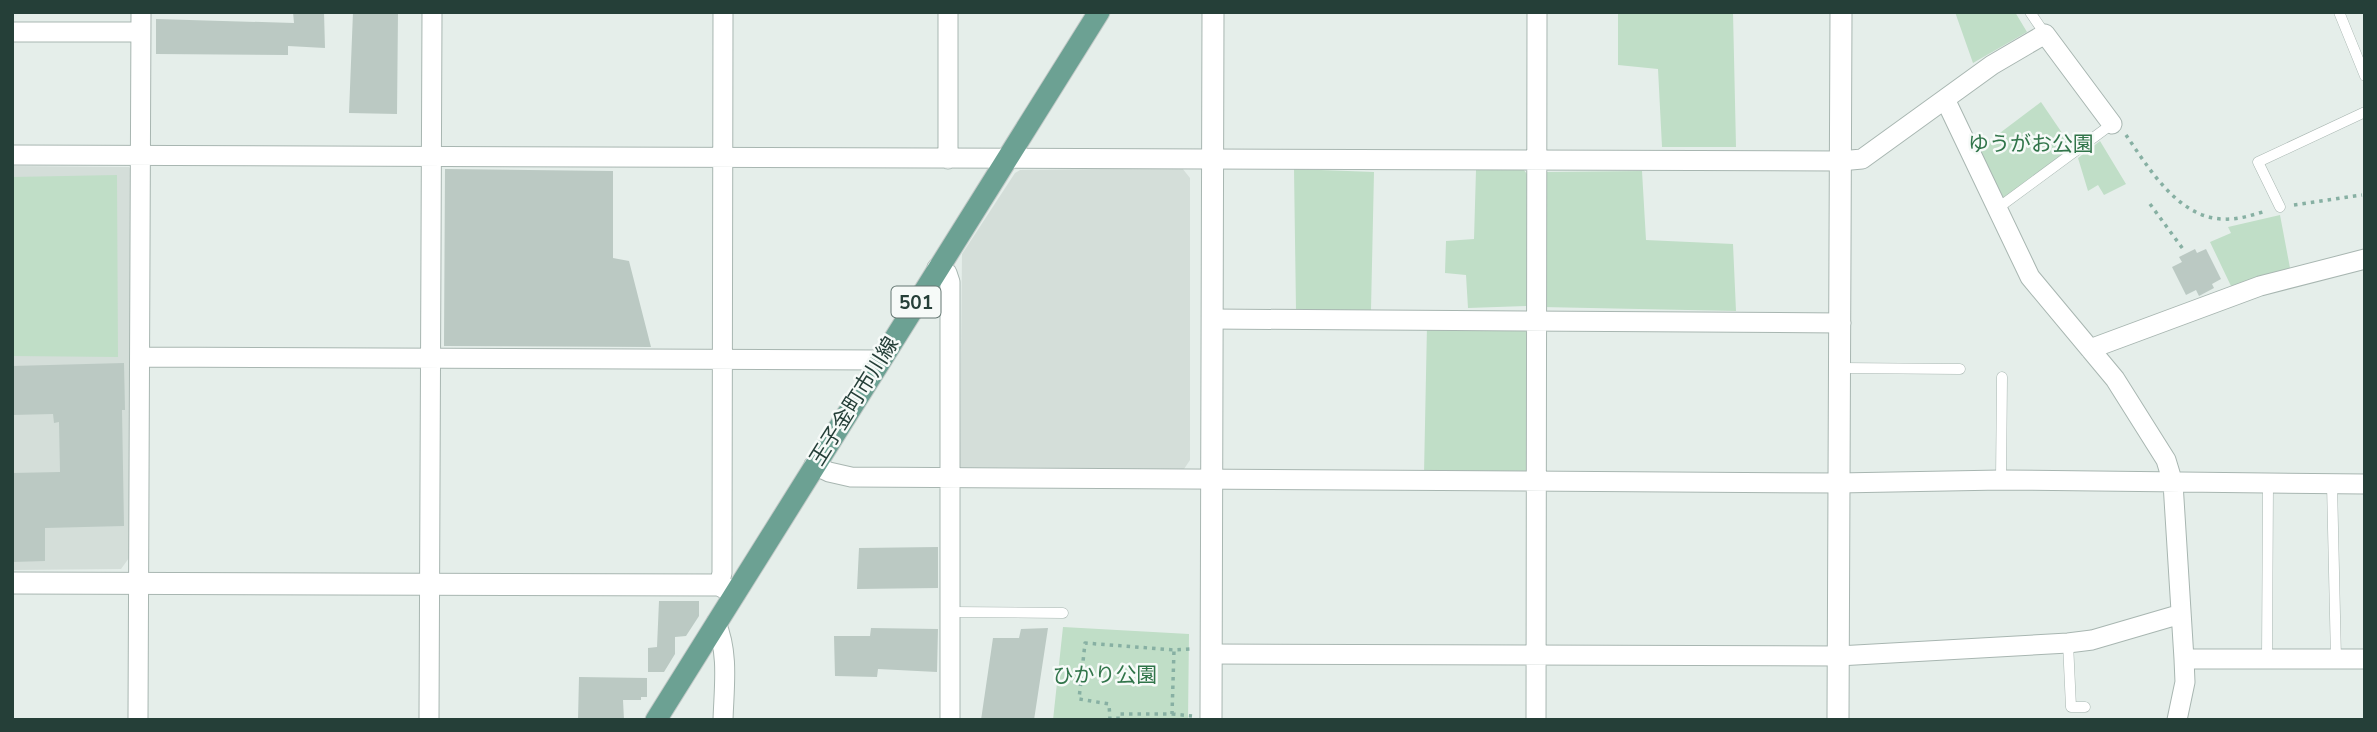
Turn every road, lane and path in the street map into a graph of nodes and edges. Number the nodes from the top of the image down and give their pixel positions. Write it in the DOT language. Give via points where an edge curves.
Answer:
graph roads {
  1 [pos="141,12"];
  2 [pos="432,12"];
  3 [pos="723,12"];
  4 [pos="948,12"];
  5 [pos="1099,12"];
  6 [pos="1213,12"];
  7 [pos="1537,12"];
  8 [pos="1841,12"];
  9 [pos="2030,12"];
  10 [pos="2339,12"];
  11 [pos="12,32"];
  12 [pos="140,32"];
  13 [pos="2045,34"];
  14 [pos="2365,76"];
  15 [pos="1945,99"];
  16 [pos="2365,112"];
  17 [pos="2112,124"];
  18 [pos="140,154"];
  19 [pos="12,155"];
  20 [pos="431,156"];
  21 [pos="722,159"];
  22 [pos="948,159"];
  23 [pos="1009,159"];
  24 [pos="1211,159"];
  25 [pos="1536,161"];
  26 [pos="1840,161"];
  27 [pos="2362,195"];
  28 [pos="2150,204"];
  29 [pos="2280,207"];
  30 [pos="1998,208"];
  31 [pos="2183,249"];
  32 [pos="2365,259"];
  33 [pos="937,268"];
  34 [pos="1213,319"];
  35 [pos="1536,322"];
  36 [pos="1841,323"];
  37 [pos="2090,349"];
  38 [pos="140,357"];
  39 [pos="431,358"];
  40 [pos="721,358"];
  41 [pos="880,360"];
  42 [pos="1841,368"];
  43 [pos="1960,369"];
  44 [pos="2002,377"];
  45 [pos="814,465"];
  46 [pos="951,478"];
  47 [pos="1211,478"];
  48 [pos="1537,480"];
  49 [pos="2001,480"];
  50 [pos="1839,482"];
  51 [pos="2173,484"];
  52 [pos="2268,484"];
  53 [pos="2332,484"];
  54 [pos="2365,484"];
  55 [pos="12,583"];
  56 [pos="138,584"];
  57 [pos="430,585"];
  58 [pos="727,589"];
  59 [pos="950,612"];
  60 [pos="1063,613"];
  61 [pos="2181,614"];
  62 [pos="716,623"];
  63 [pos="2068,643"];
  64 [pos="1174,650"];
  65 [pos="1211,651"];
  66 [pos="1536,656"];
  67 [pos="1838,656"];
  68 [pos="2184,659"];
  69 [pos="2267,659"];
  70 [pos="2336,659"];
  71 [pos="2365,659"];
  72 [pos="2085,707"];
  73 [pos="138,720"];
  74 [pos="429,720"];
  75 [pos="656,720"];
  76 [pos="723,720"];
  77 [pos="950,720"];
  78 [pos="1110,720"];
  79 [pos="1118,720"];
  80 [pos="1211,720"];
  81 [pos="1536,720"];
  82 [pos="1838,720"];
  83 [pos="2177,720"];
  1 -- 12 [label="street"];
  2 -- 20 [label="street"];
  3 -- 21 [label="street"];
  4 -- 22 [label="street"];
  5 -- 23 [label="main road, 王子金町市川線 / 501"];
  6 -- 24 [label="street"];
  7 -- 25 [label="street"];
  8 -- 26 [label="street"];
  9 -- 13 [label="lane"];
  10 -- 14 [label="lane"];
  11 -- 12 [label="street"];
  12 -- 18 [label="street"];
  13 -- 15 [label="street"];
  13 -- 17 [label="street"];
  15 -- 26 [label="street" via="1862,159"];
  15 -- 30 [label="street"];
  16 -- 29 [label="lane" via="2258,162"];
  17 -- 29 [label="path" via="2120,125 2173,198 2197,211 2228,219"];
  17 -- 30 [label="lane"];
  18 -- 19 [label="street"];
  18 -- 20 [label="street"];
  18 -- 38 [label="street"];
  20 -- 21 [label="street"];
  20 -- 39 [label="street"];
  21 -- 22 [label="street"];
  21 -- 40 [label="street"];
  22 -- 23 [label="street"];
  23 -- 24 [label="street"];
  23 -- 33 [label="main road, 王子金町市川線 / 501"];
  24 -- 25 [label="street"];
  24 -- 34 [label="street"];
  25 -- 26 [label="street"];
  25 -- 35 [label="street"];
  26 -- 36 [label="street"];
  27 -- 29 [label="path"];
  28 -- 31 [label="path"];
  30 -- 37 [label="street" via="2030,277"];
  32 -- 37 [label="street" via="2260,286"];
  33 -- 41 [label="main road, 王子金町市川線 / 501"];
  33 -- 46 [label="street" via="950,282"];
  34 -- 35 [label="street"];
  34 -- 47 [label="street"];
  35 -- 36 [label="street"];
  35 -- 48 [label="street"];
  36 -- 42 [label="street"];
  37 -- 51 [label="street" via="2115,379 2166,460"];
  38 -- 39 [label="street"];
  38 -- 56 [label="street"];
  39 -- 40 [label="street"];
  39 -- 57 [label="street"];
  40 -- 41 [label="street"];
  40 -- 58 [label="street" via="722,573"];
  41 -- 45 [label="main road, 王子金町市川線 / 501"];
  42 -- 43 [label="lane"];
  42 -- 50 [label="street"];
  44 -- 49 [label="lane"];
  45 -- 46 [label="street" via="850,477"];
  45 -- 58 [label="main road, 王子金町市川線 / 501"];
  46 -- 47 [label="street"];
  46 -- 59 [label="street"];
  47 -- 48 [label="street"];
  47 -- 65 [label="street"];
  48 -- 50 [label="street"];
  48 -- 66 [label="street"];
  49 -- 50 [label="street"];
  49 -- 51 [label="street"];
  50 -- 67 [label="street"];
  51 -- 52 [label="street"];
  51 -- 61 [label="street"];
  52 -- 53 [label="street"];
  52 -- 69 [label="lane"];
  53 -- 54 [label="street"];
  53 -- 70 [label="lane"];
  55 -- 56 [label="street"];
  56 -- 57 [label="street"];
  56 -- 73 [label="street"];
  57 -- 58 [label="street"];
  57 -- 74 [label="street"];
  58 -- 62 [label="main road, 王子金町市川線 / 501"];
  59 -- 60 [label="lane"];
  59 -- 77 [label="street"];
  61 -- 63 [label="street"];
  61 -- 68 [label="street"];
  62 -- 75 [label="main road, 王子金町市川線 / 501"];
  62 -- 76 [label="street" via="724,658"];
  63 -- 67 [label="street"];
  63 -- 72 [label="lane" via="2071,707"];
  64 -- 65 [label="path"];
  64 -- 78 [label="path" via="1085,643 1079,699 1109,704"];
  64 -- 79 [label="path" via="1172,714 1118,714"];
  65 -- 66 [label="street"];
  65 -- 80 [label="street"];
  66 -- 67 [label="street"];
  66 -- 81 [label="street"];
  67 -- 82 [label="street"];
  68 -- 69 [label="street"];
  68 -- 83 [label="street" via="2185,682"];
  69 -- 70 [label="street"];
  70 -- 71 [label="street"];
}
